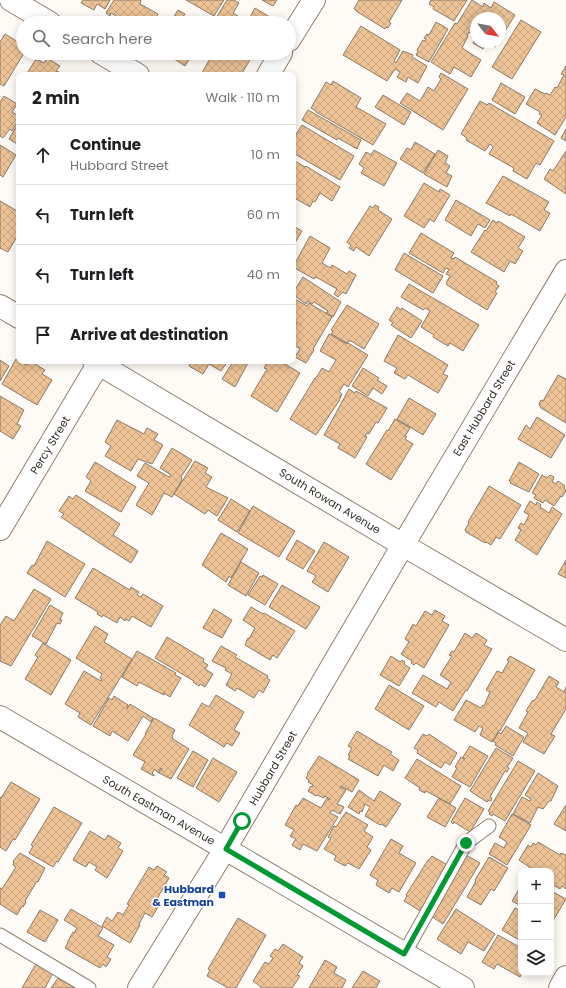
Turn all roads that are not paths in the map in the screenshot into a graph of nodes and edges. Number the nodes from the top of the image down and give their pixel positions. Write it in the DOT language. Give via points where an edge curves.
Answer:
graph roads {
  1 [pos="11,0"];
  2 [pos="314,0"];
  3 [pos="38,16"];
  4 [pos="296,29"];
  5 [pos="112,60"];
  6 [pos="277,60"];
  7 [pos="133,72"];
  8 [pos="270,72"];
  9 [pos="566,271"];
  10 [pos="0,306"];
  11 [pos="16,315"];
  12 [pos="97,364"];
  13 [pos="101,364"];
  14 [pos="0,529"];
  15 [pos="403,545"];
  16 [pos="566,640"];
  17 [pos="0,717"];
  18 [pos="489,826"];
  19 [pos="226,849"];
  20 [pos="0,935"];
  21 [pos="404,954"];
  22 [pos="566,977"];
  23 [pos="88,988"];
  24 [pos="139,988"];
  25 [pos="463,988"];
  26 [pos="560,988"];
  1 -- 3 [label="street"];
  2 -- 4 [label="street"];
  5 -- 7 [label="street"];
  6 -- 8 [label="street"];
  9 -- 15 [label="street, East Hubbard Street"];
  10 -- 11 [label="street"];
  12 -- 14 [label="street, Percy Street"];
  13 -- 15 [label="street, South Rowan Avenue"];
  15 -- 16 [label="street, South Rowan Avenue"];
  15 -- 19 [label="street, Hubbard Street"];
  17 -- 19 [label="street, South Eastman Avenue"];
  18 -- 21 [label="lane" via="466,843"];
  19 -- 21 [label="street, South Eastman Avenue"];
  19 -- 24 [label="street, Hubbard Street"];
  20 -- 23 [label="lane"];
  21 -- 25 [label="street, South Eastman Avenue"];
  22 -- 26 [label="street"];
}
